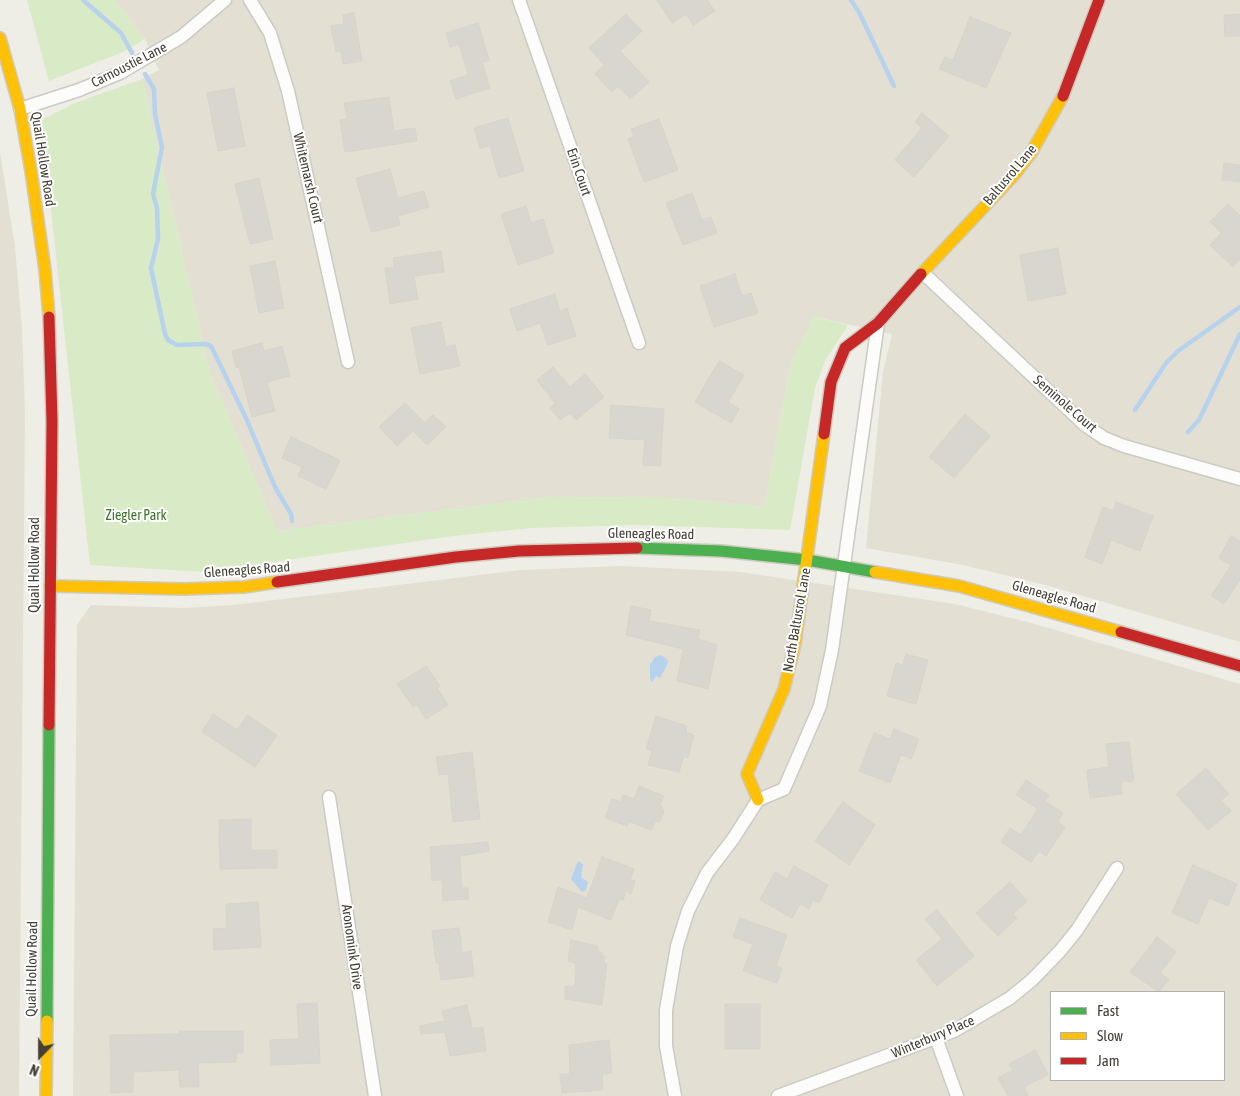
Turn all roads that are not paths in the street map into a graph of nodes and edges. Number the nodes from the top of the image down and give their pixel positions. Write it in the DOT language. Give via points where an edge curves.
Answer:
graph roads {
  1 [pos="225,0"];
  2 [pos="250,0"];
  3 [pos="519,0"];
  4 [pos="1099,0"];
  5 [pos="0,38"];
  6 [pos="20,109"];
  7 [pos="923,272"];
  8 [pos="878,323"];
  9 [pos="640,343"];
  10 [pos="348,362"];
  11 [pos="1240,479"];
  12 [pos="807,560"];
  13 [pos="844,566"];
  14 [pos="50,586"];
  15 [pos="1240,666"];
  16 [pos="329,797"];
  17 [pos="758,800"];
  18 [pos="1117,868"];
  19 [pos="936,1038"];
  20 [pos="46,1096"];
  21 [pos="375,1096"];
  22 [pos="675,1096"];
  23 [pos="778,1096"];
  24 [pos="957,1096"];
  1 -- 6 [label="street, Carnoustie Lane" via="180,37 120,73"];
  2 -- 10 [label="street, Whitemarsh Court" via="270,34 288,91"];
  3 -- 9 [label="street, Erin Court"];
  4 -- 7 [label="street, Baltusrol Lane" via="1063,96 1031,153"];
  5 -- 6 [label="street, Quail Hollow Road"];
  6 -- 14 [label="street, Quail Hollow Road" via="38,220 49,320 52,422"];
  7 -- 8 [label="street, Baltusrol Lane"];
  7 -- 11 [label="street, Seminole Court" via="1091,430 1124,446"];
  8 -- 12 [label="street, Baltusrol Lane" via="845,348 831,382"];
  8 -- 13 [label="street"];
  12 -- 13 [label="street, Gleneagles Road"];
  12 -- 14 [label="street, Gleneagles Road" via="687,549 560,549 456,557 244,587"];
  12 -- 17 [label="street, North Baltusrol Lane" via="795,644 784,689 747,774"];
  13 -- 15 [label="street, Gleneagles Road" via="959,586"];
  13 -- 17 [label="street" via="820,706 784,789"];
  14 -- 20 [label="street, Quail Hollow Road"];
  16 -- 21 [label="street, Aronomink Drive"];
  17 -- 22 [label="street" via="701,884 677,946 666,1021 669,1068"];
  18 -- 19 [label="street, Winterbury Place" via="1078,930 1032,980 977,1019"];
  19 -- 23 [label="street, Winterbury Place"];
  19 -- 24 [label="street"];
}
